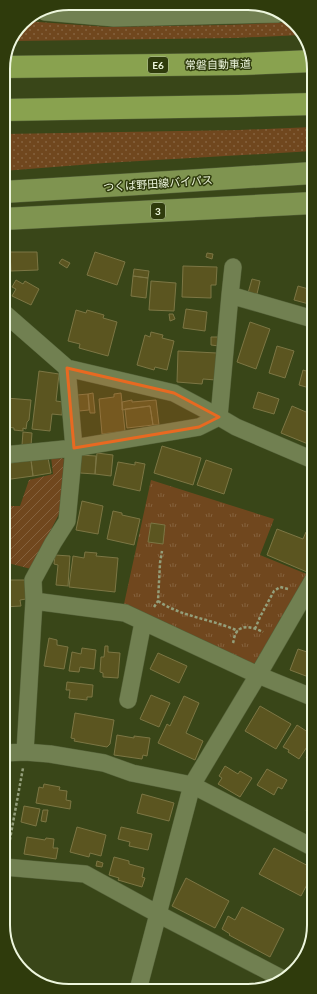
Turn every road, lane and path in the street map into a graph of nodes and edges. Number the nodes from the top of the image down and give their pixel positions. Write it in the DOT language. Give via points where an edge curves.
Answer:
graph roads {
  1 [pos="53,13"];
  2 [pos="268,14"];
  3 [pos="306,61"];
  4 [pos="10,67"];
  5 [pos="307,104"];
  6 [pos="10,110"];
  7 [pos="307,172"];
  8 [pos="10,192"];
  9 [pos="307,203"];
  10 [pos="10,219"];
  11 [pos="233,267"];
  12 [pos="230,295"];
  13 [pos="307,316"];
  14 [pos="10,317"];
  15 [pos="68,368"];
  16 [pos="219,417"];
  17 [pos="74,448"];
  18 [pos="10,454"];
  19 [pos="307,457"];
  20 [pos="162,551"];
  21 [pos="307,590"];
  22 [pos="34,601"];
  23 [pos="158,601"];
  24 [pos="143,622"];
  25 [pos="238,631"];
  26 [pos="276,644"];
  27 [pos="232,649"];
  28 [pos="258,675"];
  29 [pos="307,695"];
  30 [pos="128,700"];
  31 [pos="25,752"];
  32 [pos="10,753"];
  33 [pos="192,785"];
  34 [pos="10,837"];
  35 [pos="307,844"];
  36 [pos="10,868"];
  37 [pos="158,914"];
  38 [pos="277,976"];
  39 [pos="140,984"];
  1 -- 2 [label="street" via="114,18"];
  3 -- 4 [label="highway, 常磐自動車道 / E6"];
  5 -- 6 [label="highway"];
  7 -- 8 [label="main road, つくば野田線バイパス"];
  9 -- 10 [label="main road, 3"];
  11 -- 12 [label="street"];
  12 -- 13 [label="street"];
  12 -- 16 [label="street"];
  14 -- 15 [label="street"];
  15 -- 16 [label="street" via="174,393"];
  15 -- 17 [label="street"];
  16 -- 17 [label="street" via="199,427"];
  16 -- 19 [label="street"];
  17 -- 18 [label="street"];
  17 -- 22 [label="street" via="67,521 33,580"];
  20 -- 23 [label="path"];
  21 -- 26 [label="street"];
  22 -- 24 [label="street" via="125,613"];
  22 -- 31 [label="street"];
  23 -- 24 [label="path"];
  23 -- 25 [label="path" via="178,611"];
  24 -- 28 [label="street"];
  24 -- 30 [label="street"];
  25 -- 26 [label="path" via="251,627 269,636"];
  25 -- 27 [label="path"];
  26 -- 28 [label="street"];
  28 -- 29 [label="street"];
  28 -- 33 [label="street"];
  31 -- 32 [label="street"];
  31 -- 33 [label="street" via="104,763 132,773"];
  31 -- 34 [label="path"];
  33 -- 35 [label="street"];
  33 -- 37 [label="street"];
  36 -- 37 [label="street" via="85,874"];
  37 -- 38 [label="street"];
  37 -- 39 [label="street"];
}
